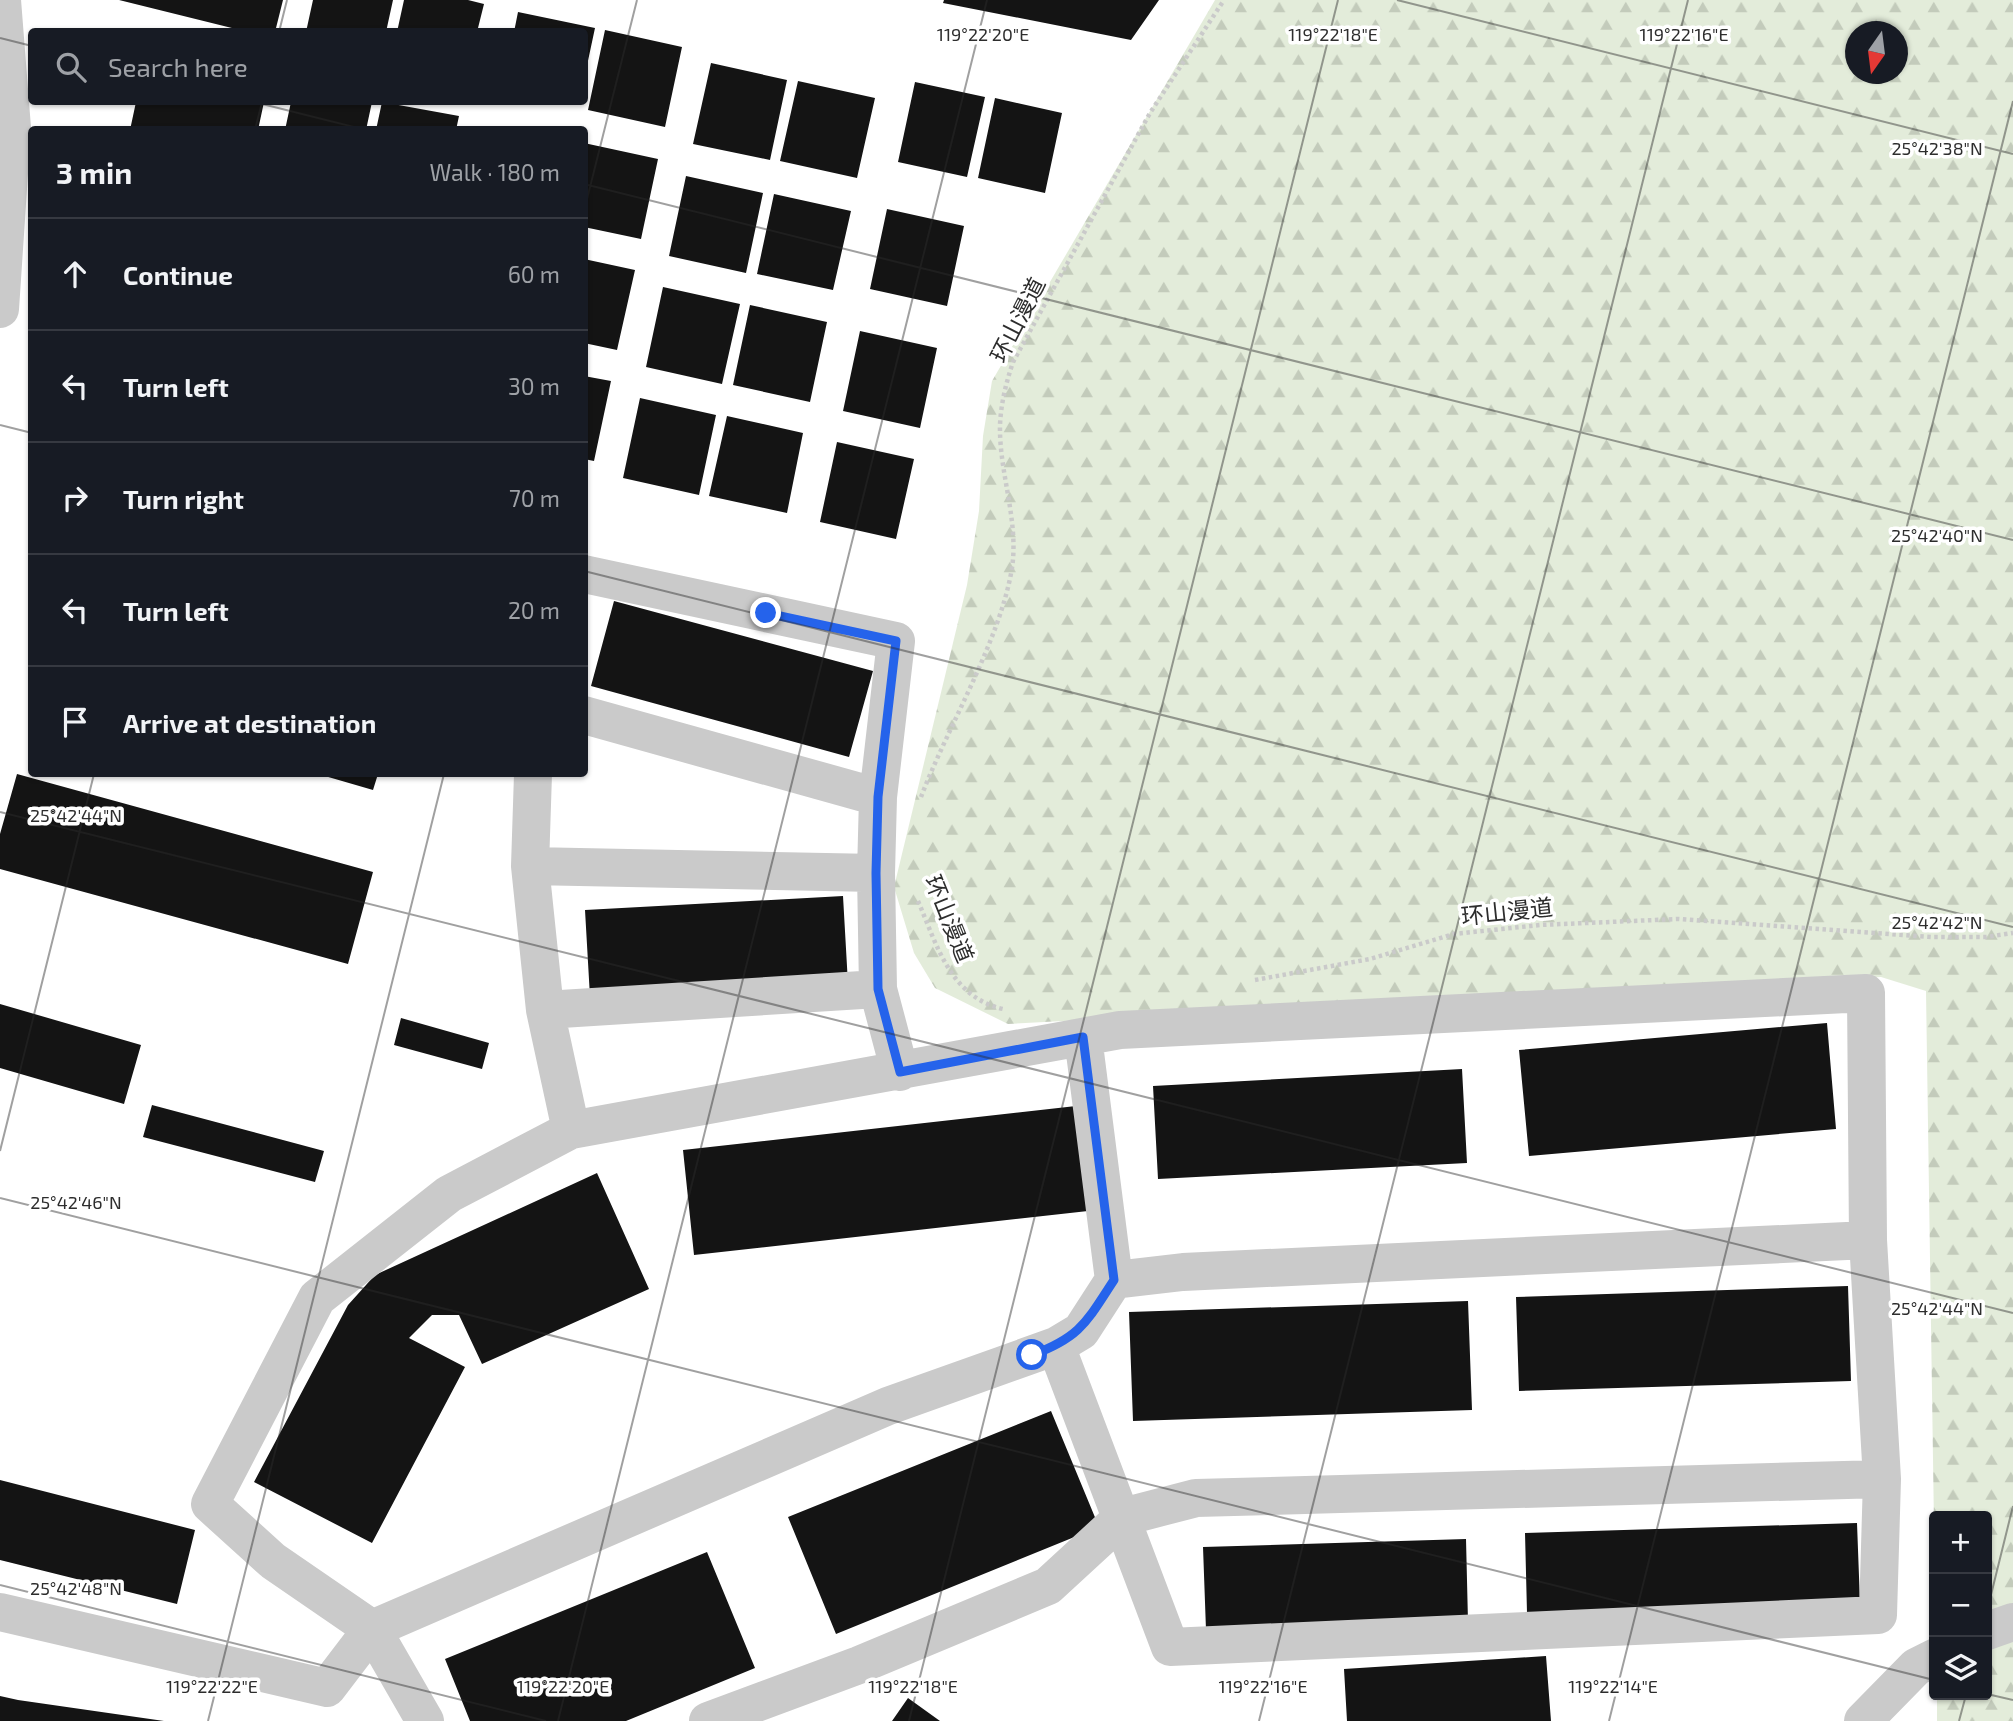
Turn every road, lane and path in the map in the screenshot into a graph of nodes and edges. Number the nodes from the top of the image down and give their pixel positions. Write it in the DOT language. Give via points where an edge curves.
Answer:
graph roads {
  1 [pos="2,0"];
  2 [pos="1224,0"];
  3 [pos="6,150"];
  4 [pos="0,304"];
  5 [pos="588,575"];
  6 [pos="588,716"];
  7 [pos="533,777"];
  8 [pos="878,797"];
  9 [pos="919,804"];
  10 [pos="530,866"];
  11 [pos="876,873"];
  12 [pos="915,893"];
  13 [pos="2013,933"];
  14 [pos="1246,982"];
  15 [pos="878,989"];
  16 [pos="545,1010"];
  17 [pos="1011,1011"];
  18 [pos="1083,1037"];
  19 [pos="900,1072"];
  20 [pos="571,1130"];
  21 [pos="1868,1240"];
  22 [pos="1114,1280"];
  23 [pos="1056,1346"];
  24 [pos="1882,1479"];
  25 [pos="1123,1517"];
  26 [pos="0,1612"];
  27 [pos="2013,1622"];
  28 [pos="1992,1628"];
  29 [pos="372,1629"];
  30 [pos="1929,1660"];
  31 [pos="425,1721"];
  32 [pos="708,1721"];
  33 [pos="1863,1721"];
  1 -- 3 [label="street"];
  2 -- 9 [label="path, 环山漫道" via="1150,113 1013,362 1003,394 1000,427 1012,514 1012,569 1003,605"];
  3 -- 4 [label="street"];
  5 -- 8 [label="street" via="896,641"];
  6 -- 8 [label="street"];
  7 -- 10 [label="street"];
  8 -- 11 [label="street"];
  10 -- 11 [label="street"];
  10 -- 16 [label="street"];
  11 -- 15 [label="street"];
  12 -- 17 [label="path, 环山漫道" via="942,957 964,990 987,1005"];
  13 -- 14 [label="path, 环山漫道" via="1932,937 1678,919 1540,925 1454,934 1370,959"];
  15 -- 16 [label="street"];
  15 -- 19 [label="street"];
  16 -- 20 [label="street"];
  18 -- 19 [label="street"];
  18 -- 21 [label="street" via="1120,1030 1866,993"];
  18 -- 22 [label="street"];
  19 -- 20 [label="street"];
  20 -- 29 [label="street" via="449,1194 317,1298 210,1504 273,1562"];
  21 -- 22 [label="street" via="1183,1272"];
  21 -- 24 [label="street"];
  22 -- 23 [label="street" via="1081,1331"];
  23 -- 25 [label="street"];
  23 -- 29 [label="street" via="888,1406"];
  24 -- 25 [label="street" via="1196,1498"];
  24 -- 25 [label="street" via="1878,1615 1864,1616 1170,1647"];
  25 -- 32 [label="street" via="1048,1586 859,1665"];
  26 -- 29 [label="street" via="327,1688"];
  27 -- 28 [label="street"];
  29 -- 31 [label="street"];
  30 -- 33 [label="street" via="1916,1667"];
}
